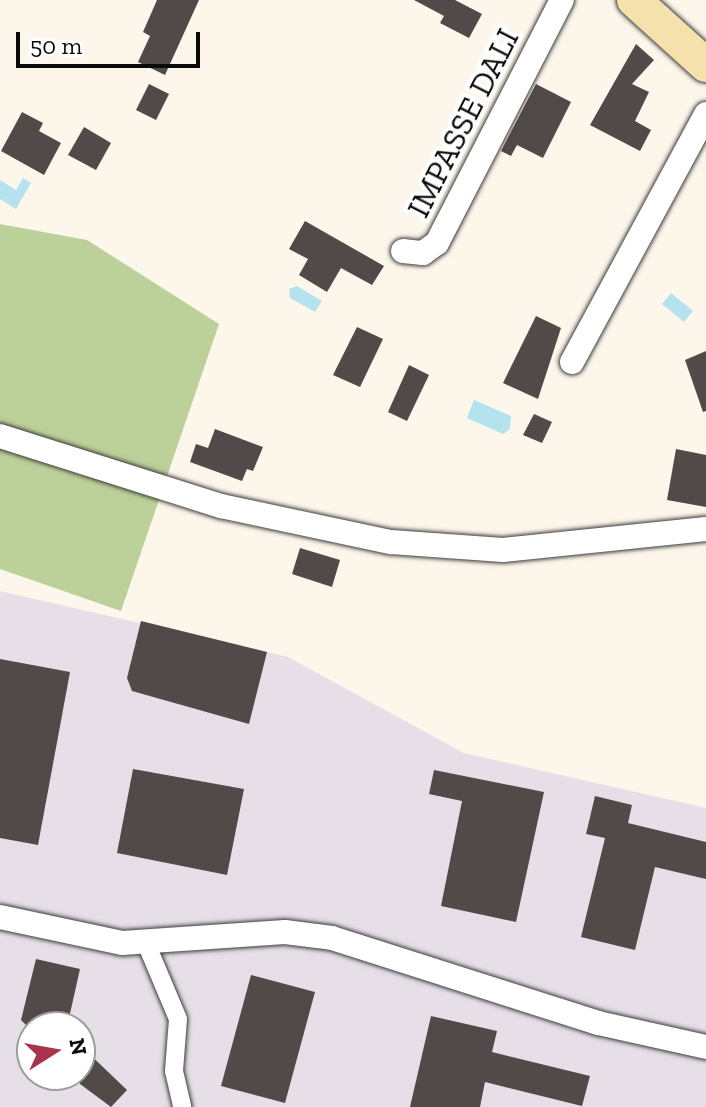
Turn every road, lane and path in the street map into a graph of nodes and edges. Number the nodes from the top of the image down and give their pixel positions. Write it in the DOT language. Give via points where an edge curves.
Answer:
graph roads {
  1 [pos="562,0"];
  2 [pos="634,0"];
  3 [pos="706,65"];
  4 [pos="706,114"];
  5 [pos="403,251"];
  6 [pos="572,362"];
  7 [pos="0,436"];
  8 [pos="706,529"];
  9 [pos="0,917"];
  10 [pos="146,943"];
  11 [pos="706,1047"];
  12 [pos="182,1107"];
  1 -- 5 [label="street, IMPASSE DALI" via="437,243 423,253"];
  2 -- 3 [label="main road"];
  4 -- 6 [label="street"];
  7 -- 8 [label="street" via="221,506 391,542 503,550"];
  9 -- 10 [label="street" via="122,943"];
  10 -- 11 [label="street" via="272,932 332,938 598,1023"];
  10 -- 12 [label="street" via="178,1019 174,1071"];
}
